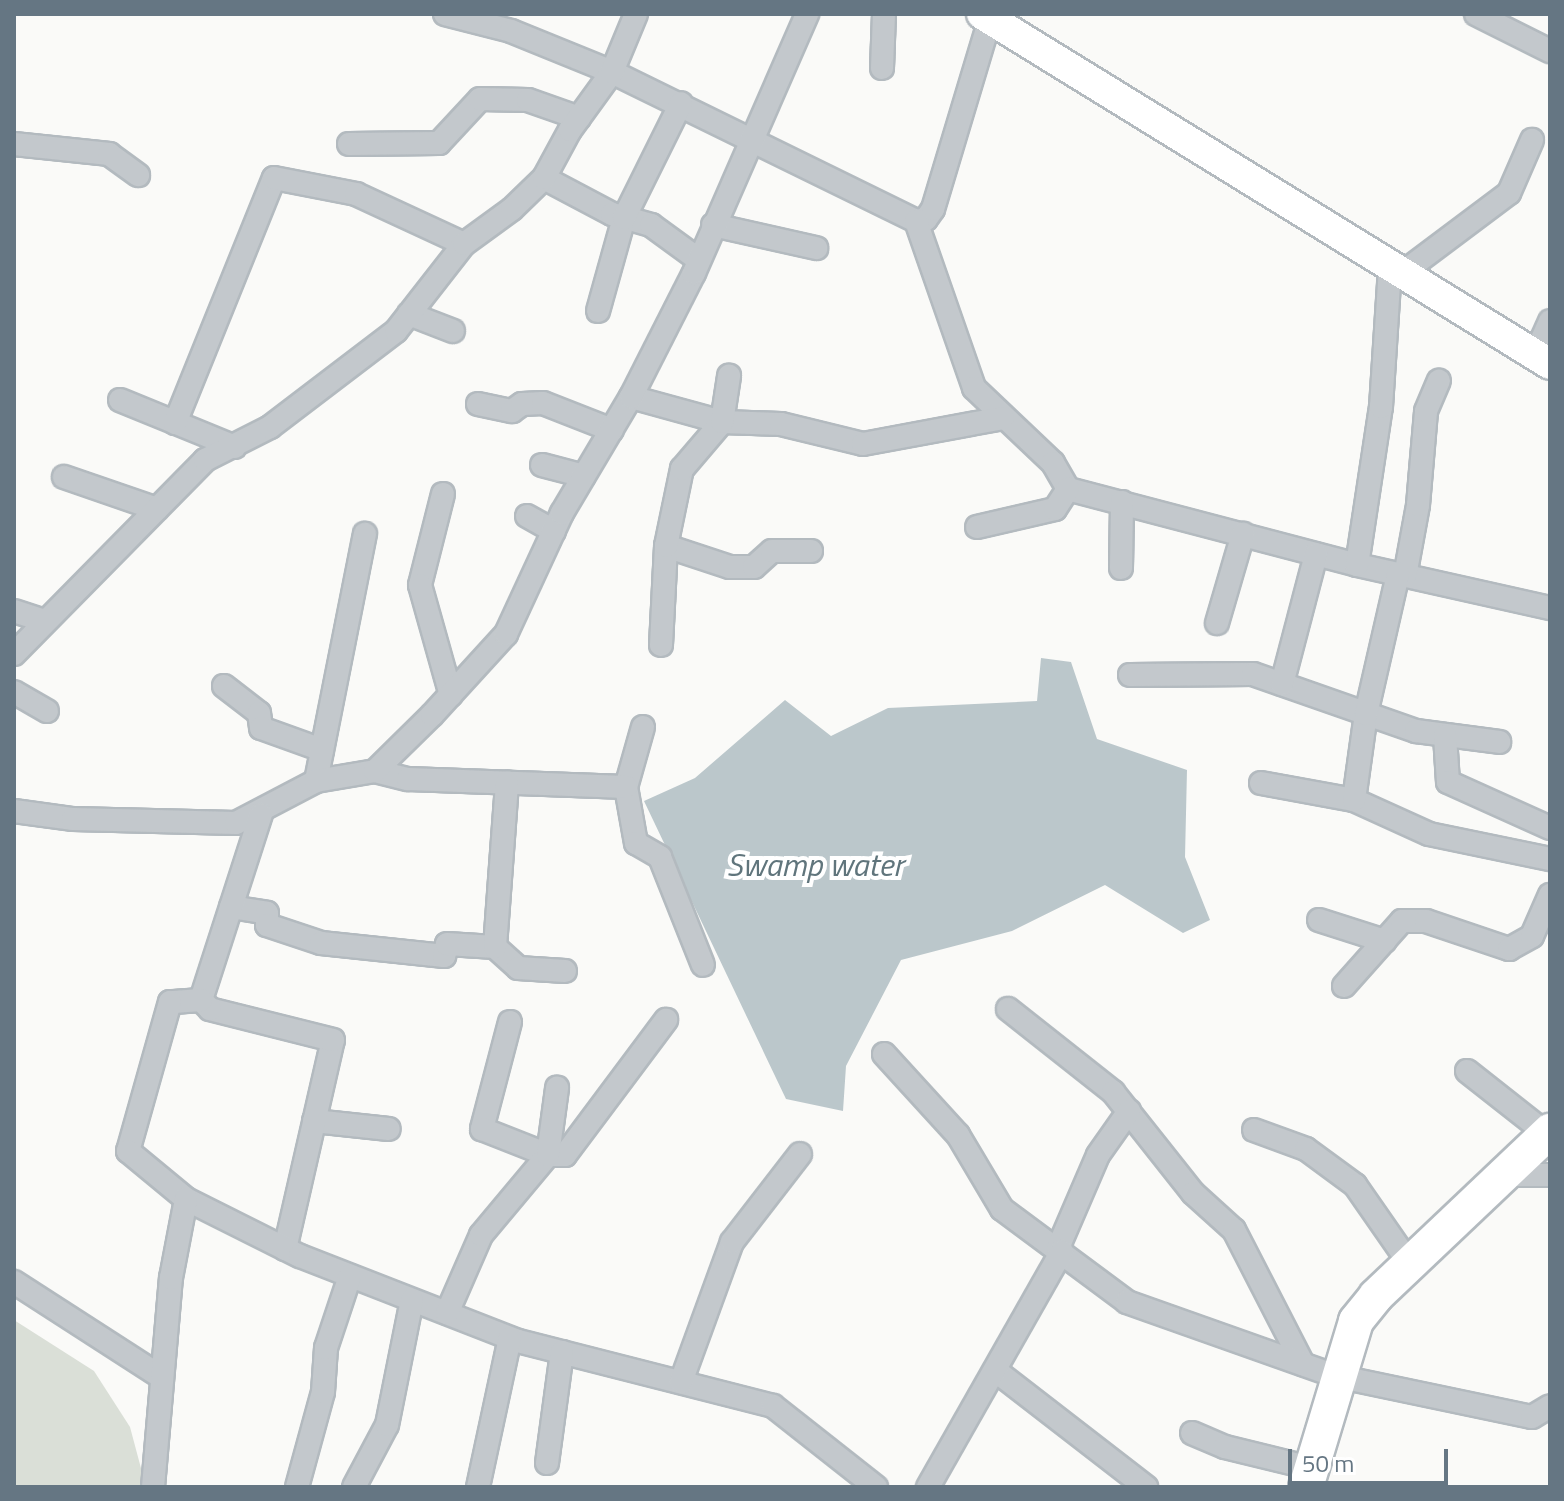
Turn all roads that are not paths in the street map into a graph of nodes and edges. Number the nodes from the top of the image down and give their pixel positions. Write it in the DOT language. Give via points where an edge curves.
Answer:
graph roads {
  1 [pos="445,14"];
  2 [pos="636,14"];
  3 [pos="807,14"];
  4 [pos="884,14"];
  5 [pos="1477,14"];
  6 [pos="986,16"];
  7 [pos="1550,51"];
  8 [pos="882,68"];
  9 [pos="612,72"];
  10 [pos="681,103"];
  11 [pos="579,118"];
  12 [pos="1532,140"];
  13 [pos="747,142"];
  14 [pos="14,144"];
  15 [pos="349,144"];
  16 [pos="138,175"];
  17 [pos="544,178"];
  18 [pos="624,218"];
  19 [pos="916,221"];
  20 [pos="713,225"];
  21 [pos="464,244"];
  22 [pos="816,248"];
  23 [pos="699,260"];
  24 [pos="1395,270"];
  25 [pos="598,311"];
  26 [pos="409,314"];
  27 [pos="1550,321"];
  28 [pos="453,331"];
  29 [pos="1543,359"];
  30 [pos="729,376"];
  31 [pos="1439,381"];
  32 [pos="631,397"];
  33 [pos="120,400"];
  34 [pos="478,404"];
  35 [pos="1003,418"];
  36 [pos="722,422"];
  37 [pos="175,423"];
  38 [pos="612,430"];
  39 [pos="235,447"];
  40 [pos="542,465"];
  41 [pos="584,476"];
  42 [pos="64,477"];
  43 [pos="1068,489"];
  44 [pos="443,494"];
  45 [pos="1122,502"];
  46 [pos="157,509"];
  47 [pos="527,516"];
  48 [pos="977,527"];
  49 [pos="554,531"];
  50 [pos="365,534"];
  51 [pos="1243,534"];
  52 [pos="666,546"];
  53 [pos="811,551"];
  54 [pos="1316,554"];
  55 [pos="1357,565"];
  56 [pos="1121,568"];
  57 [pos="1402,575"];
  58 [pos="1550,608"];
  59 [pos="14,611"];
  60 [pos="44,621"];
  61 [pos="1217,623"];
  62 [pos="661,645"];
  63 [pos="14,654"];
  64 [pos="1130,675"];
  65 [pos="1282,684"];
  66 [pos="224,686"];
  67 [pos="14,692"];
  68 [pos="451,695"];
  69 [pos="47,711"];
  70 [pos="1366,714"];
  71 [pos="643,727"];
  72 [pos="1445,736"];
  73 [pos="1499,742"];
  74 [pos="322,750"];
  75 [pos="375,771"];
  76 [pos="316,781"];
  77 [pos="507,782"];
  78 [pos="1261,783"];
  79 [pos="626,787"];
  80 [pos="1354,800"];
  81 [pos="14,811"];
  82 [pos="261,814"];
  83 [pos="1550,828"];
  84 [pos="1548,853"];
  85 [pos="1550,895"];
  86 [pos="231,907"];
  87 [pos="1319,920"];
  88 [pos="1385,941"];
  89 [pos="495,947"];
  90 [pos="703,965"];
  91 [pos="565,971"];
  92 [pos="1344,986"];
  93 [pos="201,1000"];
  94 [pos="1008,1009"];
  95 [pos="666,1020"];
  96 [pos="510,1022"];
  97 [pos="884,1054"];
  98 [pos="1467,1071"];
  99 [pos="557,1088"];
  100 [pos="1129,1111"];
  101 [pos="314,1121"];
  102 [pos="389,1129"];
  103 [pos="1254,1130"];
  104 [pos="1549,1132"];
  105 [pos="800,1154"];
  106 [pos="548,1155"];
  107 [pos="1505,1175"];
  108 [pos="1550,1175"];
  109 [pos="186,1199"];
  110 [pos="285,1249"];
  111 [pos="1060,1250"];
  112 [pos="1410,1264"];
  113 [pos="350,1276"];
  114 [pos="14,1282"];
  115 [pos="412,1300"];
  116 [pos="447,1313"];
  117 [pos="510,1338"];
  118 [pos="562,1352"];
  119 [pos="1303,1364"];
  120 [pos="996,1371"];
  121 [pos="160,1376"];
  122 [pos="1336,1376"];
  123 [pos="681,1382"];
  124 [pos="1549,1409"];
  125 [pos="1192,1433"];
  126 [pos="547,1463"];
  127 [pos="1309,1478"];
  128 [pos="153,1487"];
  129 [pos="297,1487"];
  130 [pos="354,1487"];
  131 [pos="478,1487"];
  132 [pos="876,1487"];
  133 [pos="928,1487"];
  134 [pos="1146,1487"];
  1 -- 9 [label="street" via="511,31"];
  2 -- 9 [label="street"];
  3 -- 13 [label="street"];
  4 -- 8 [label="street"];
  5 -- 7 [label="street"];
  6 -- 19 [label="street" via="933,209 926,219"];
  6 -- 24 [label="main road"];
  9 -- 10 [label="street"];
  9 -- 11 [label="street"];
  10 -- 13 [label="street"];
  10 -- 18 [label="street"];
  11 -- 15 [label="street" via="528,100 480,99 439,143"];
  11 -- 17 [label="street"];
  12 -- 24 [label="street" via="1509,193"];
  13 -- 19 [label="street"];
  13 -- 20 [label="street"];
  14 -- 16 [label="street" via="109,154"];
  17 -- 18 [label="street"];
  17 -- 21 [label="street"];
  18 -- 23 [label="street" via="651,225"];
  18 -- 25 [label="street"];
  19 -- 35 [label="street" via="974,388"];
  20 -- 22 [label="street"];
  20 -- 23 [label="street"];
  21 -- 26 [label="street"];
  21 -- 37 [label="street" via="356,194 274,178"];
  23 -- 32 [label="street"];
  24 -- 29 [label="main road"];
  24 -- 55 [label="street"];
  26 -- 28 [label="street"];
  26 -- 39 [label="street" via="396,331 308,399"];
  27 -- 29 [label="street"];
  30 -- 36 [label="street"];
  31 -- 57 [label="street" via="1426,411 1418,505"];
  32 -- 36 [label="street"];
  32 -- 38 [label="street"];
  33 -- 37 [label="street"];
  34 -- 38 [label="street" via="512,411 522,404 543,403"];
  35 -- 36 [label="street" via="863,444 781,424"];
  35 -- 43 [label="street" via="1053,463"];
  36 -- 52 [label="street" via="682,469"];
  37 -- 39 [label="street"];
  38 -- 41 [label="street"];
  39 -- 46 [label="street" via="205,460"];
  40 -- 41 [label="street"];
  41 -- 49 [label="street"];
  42 -- 46 [label="street"];
  43 -- 45 [label="street"];
  43 -- 48 [label="street" via="1055,509"];
  44 -- 68 [label="street" via="420,585"];
  45 -- 51 [label="street"];
  45 -- 56 [label="street"];
  46 -- 60 [label="street"];
  47 -- 49 [label="street"];
  49 -- 68 [label="street" via="506,634"];
  50 -- 74 [label="street"];
  51 -- 54 [label="street"];
  51 -- 61 [label="street"];
  52 -- 53 [label="street" via="730,567 754,567 772,551"];
  52 -- 62 [label="street"];
  54 -- 55 [label="street"];
  54 -- 65 [label="street"];
  55 -- 57 [label="street"];
  57 -- 58 [label="street"];
  57 -- 70 [label="street"];
  59 -- 60 [label="street"];
  60 -- 63 [label="street"];
  64 -- 65 [label="street" via="1229,672"];
  65 -- 70 [label="street"];
  66 -- 74 [label="street" via="259,713 261,728"];
  67 -- 69 [label="street"];
  68 -- 75 [label="street"];
  70 -- 72 [label="street"];
  70 -- 80 [label="street"];
  71 -- 79 [label="street"];
  72 -- 73 [label="street"];
  72 -- 83 [label="street" via="1448,782"];
  74 -- 76 [label="street"];
  75 -- 76 [label="street"];
  75 -- 77 [label="street" via="408,779"];
  76 -- 82 [label="street"];
  77 -- 79 [label="street"];
  77 -- 89 [label="street"];
  78 -- 80 [label="street"];
  79 -- 90 [label="street" via="636,843 660,857"];
  80 -- 84 [label="street" via="1429,834"];
  81 -- 82 [label="street" via="73,819 236,823"];
  82 -- 86 [label="street"];
  85 -- 88 [label="street" via="1532,936 1509,949 1415,919 1402,921"];
  86 -- 89 [label="street" via="267,913 267,925 321,943 444,956 447,944"];
  86 -- 93 [label="street"];
  87 -- 88 [label="street"];
  88 -- 92 [label="street"];
  89 -- 91 [label="street" via="518,968"];
  93 -- 101 [label="street" via="210,1009 333,1040"];
  93 -- 109 [label="street" via="170,1002 128,1151"];
  94 -- 100 [label="street" via="1113,1092"];
  95 -- 106 [label="street" via="565,1155"];
  96 -- 106 [label="street" via="482,1129"];
  97 -- 111 [label="street" via="958,1135 1002,1209"];
  98 -- 104 [label="street"];
  99 -- 106 [label="street"];
  100 -- 111 [label="street" via="1098,1155"];
  100 -- 119 [label="street" via="1193,1193 1234,1230"];
  101 -- 102 [label="street"];
  101 -- 110 [label="street"];
  103 -- 112 [label="street" via="1306,1149 1355,1185"];
  104 -- 107 [label="main road"];
  105 -- 123 [label="street" via="732,1242"];
  106 -- 116 [label="street" via="481,1235"];
  107 -- 108 [label="street"];
  107 -- 112 [label="main road"];
  109 -- 110 [label="street"];
  109 -- 121 [label="street"];
  110 -- 113 [label="street"];
  111 -- 119 [label="street" via="1127,1302"];
  111 -- 120 [label="street"];
  112 -- 122 [label="main road" via="1356,1321"];
  113 -- 115 [label="street"];
  113 -- 129 [label="street" via="326,1348 323,1392"];
  114 -- 121 [label="street"];
  115 -- 116 [label="street"];
  115 -- 130 [label="street" via="387,1425"];
  116 -- 117 [label="street"];
  117 -- 118 [label="street"];
  117 -- 131 [label="street"];
  118 -- 123 [label="street"];
  118 -- 126 [label="street"];
  119 -- 122 [label="street"];
  120 -- 133 [label="street"];
  120 -- 134 [label="street"];
  121 -- 128 [label="street"];
  122 -- 124 [label="street" via="1532,1417"];
  122 -- 127 [label="main road"];
  123 -- 132 [label="street" via="773,1406"];
  125 -- 127 [label="street"];
}
